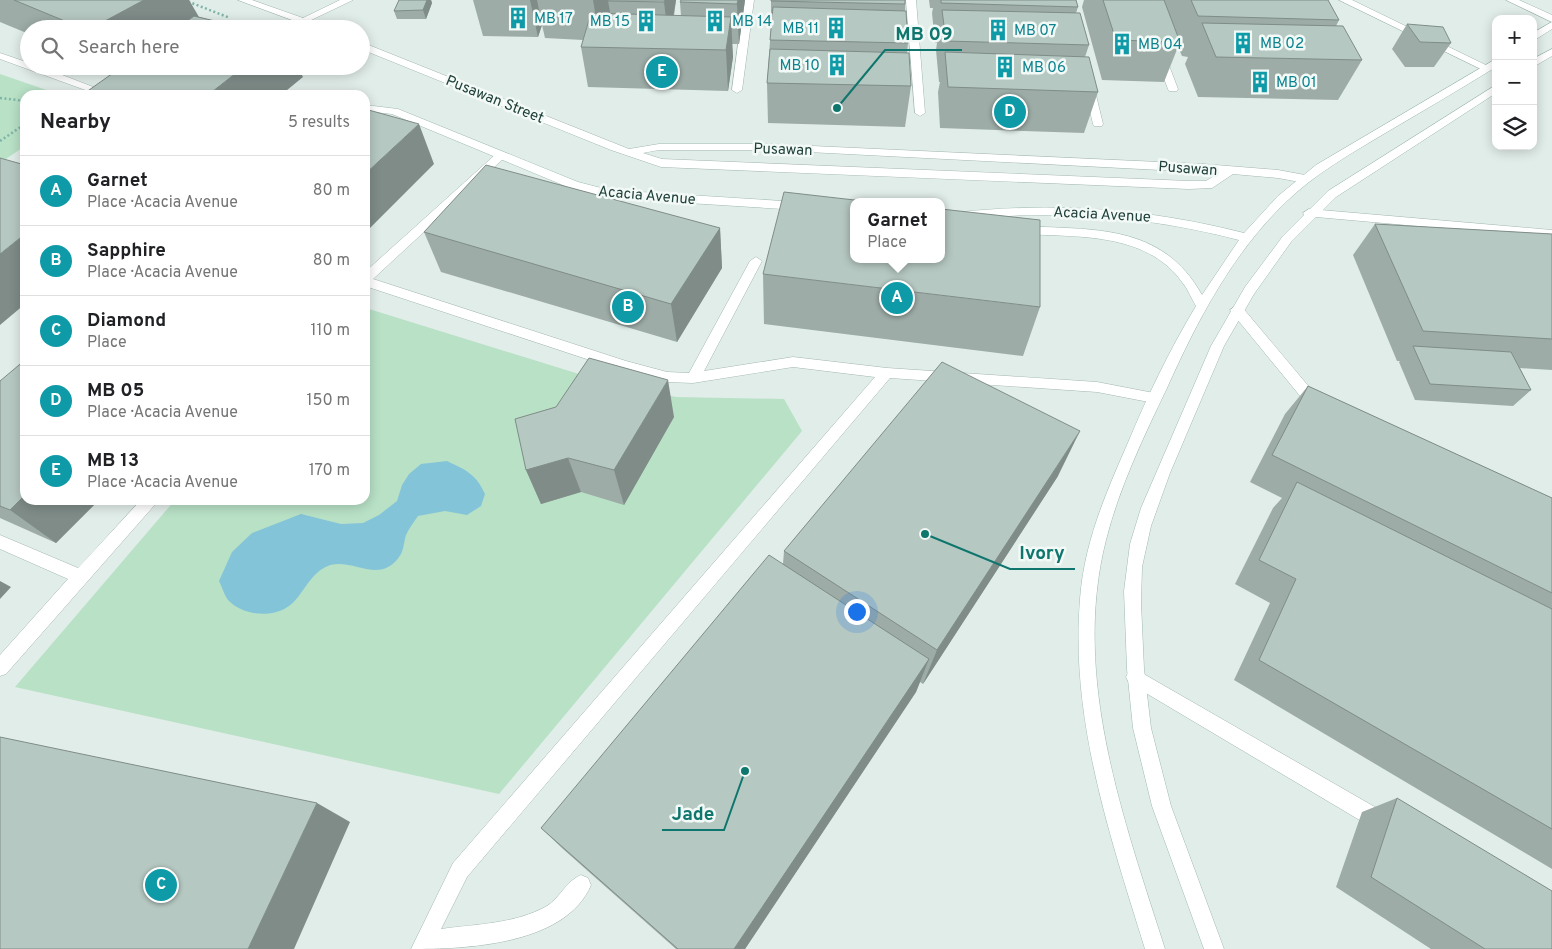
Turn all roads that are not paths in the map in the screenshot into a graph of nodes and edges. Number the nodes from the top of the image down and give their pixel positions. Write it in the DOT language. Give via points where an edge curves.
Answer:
graph roads {
  1 [pos="243,0"];
  2 [pos="348,0"];
  3 [pos="749,0"];
  4 [pos="911,0"];
  5 [pos="1344,0"];
  6 [pos="1511,0"];
  7 [pos="1552,19"];
  8 [pos="300,20"];
  9 [pos="305,20"];
  10 [pos="1552,25"];
  11 [pos="1537,35"];
  12 [pos="1156,44"];
  13 [pos="370,49"];
  14 [pos="1552,52"];
  15 [pos="0,56"];
  16 [pos="1537,61"];
  17 [pos="20,63"];
  18 [pos="1491,65"];
  19 [pos="54,75"];
  20 [pos="1087,76"];
  21 [pos="1173,88"];
  22 [pos="95,90"];
  23 [pos="737,90"];
  24 [pos="1492,91"];
  25 [pos="370,109"];
  26 [pos="920,112"];
  27 [pos="1098,124"];
  28 [pos="628,152"];
  29 [pos="500,156"];
  30 [pos="1230,171"];
  31 [pos="1305,179"];
  32 [pos="814,207"];
  33 [pos="1309,213"];
  34 [pos="990,224"];
  35 [pos="1007,228"];
  36 [pos="1552,234"];
  37 [pos="1246,238"];
  38 [pos="756,261"];
  39 [pos="370,275"];
  40 [pos="370,282"];
  41 [pos="1202,306"];
  42 [pos="1238,310"];
  43 [pos="886,373"];
  44 [pos="694,378"];
  45 [pos="1154,398"];
  46 [pos="1331,415"];
  47 [pos="147,505"];
  48 [pos="0,542"];
  49 [pos="80,577"];
  50 [pos="0,668"];
  51 [pos="1135,677"];
  52 [pos="1399,832"];
  53 [pos="581,885"];
  54 [pos="423,946"];
  55 [pos="1155,949"];
  56 [pos="1214,949"];
  1 -- 8 [label="main road"];
  2 -- 9 [label="main road"];
  3 -- 23 [label="main road"];
  4 -- 26 [label="main road"];
  5 -- 18 [label="main road"];
  6 -- 7 [label="main road"];
  10 -- 11 [label="main road"];
  12 -- 21 [label="main road"];
  13 -- 28 [label="main road, Pusawan Street"];
  14 -- 16 [label="main road"];
  15 -- 17 [label="main road"];
  18 -- 31 [label="main road"];
  19 -- 22 [label="main road"];
  20 -- 27 [label="main road"];
  24 -- 33 [label="main road" via="1357,176"];
  25 -- 29 [label="main road, Acacia Avenue" via="402,114"];
  28 -- 30 [label="main road, Pusawan" via="659,147 769,148"];
  28 -- 30 [label="main road, Pusawan" via="661,163 1189,185 1208,185"];
  29 -- 32 [label="main road, Acacia Avenue" via="574,185 609,194"];
  29 -- 39 [label="main road"];
  30 -- 31 [label="main road"];
  31 -- 37 [label="main road"];
  33 -- 36 [label="main road"];
  33 -- 42 [label="main road" via="1267,264"];
  34 -- 37 [label="main road, Acacia Avenue" via="952,216 1001,210 1127,214 1181,221"];
  35 -- 41 [label="main road, Acacia Avenue" via="1117,238 1147,245 1175,265"];
  37 -- 41 [label="main road"];
  38 -- 44 [label="main road"];
  40 -- 44 [label="main road" via="624,366 666,377"];
  41 -- 45 [label="main road"];
  42 -- 46 [label="main road" via="1310,398"];
  42 -- 51 [label="main road" via="1201,381 1146,516 1138,545 1134,581"];
  43 -- 44 [label="main road" via="793,362"];
  43 -- 45 [label="main road" via="1097,387"];
  43 -- 54 [label="main road" via="460,870"];
  45 -- 55 [label="main road" via="1102,523 1095,548 1087,627 1088,669 1101,766 1116,826"];
  47 -- 49 [label="main road"];
  48 -- 49 [label="main road"];
  49 -- 50 [label="main road"];
  51 -- 52 [label="main road"];
  51 -- 56 [label="main road" via="1148,757 1163,812"];
  53 -- 54 [label="main road" via="556,912 523,928"];
}
